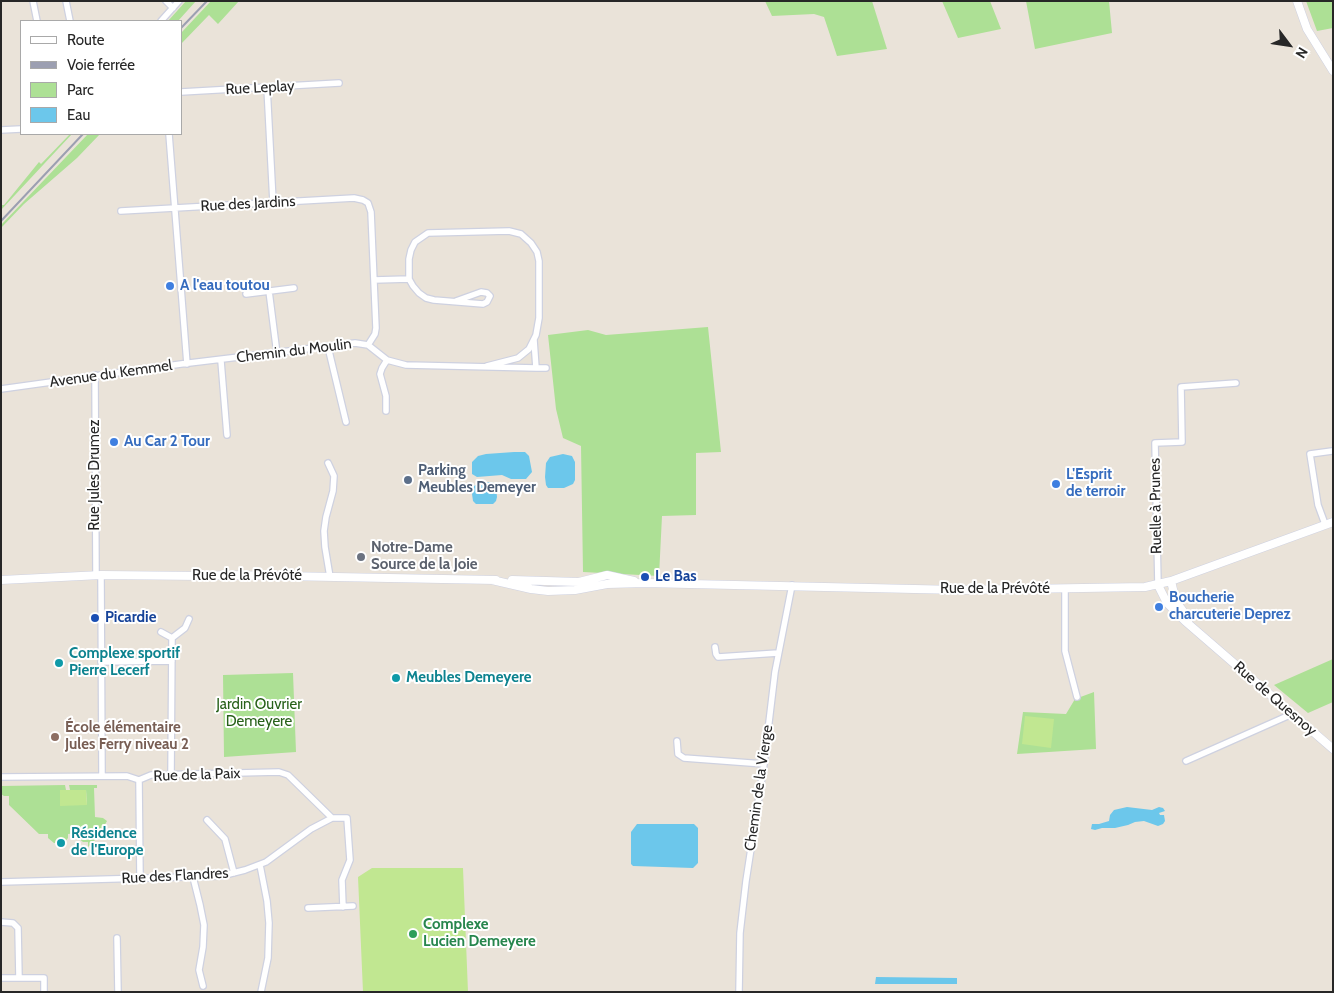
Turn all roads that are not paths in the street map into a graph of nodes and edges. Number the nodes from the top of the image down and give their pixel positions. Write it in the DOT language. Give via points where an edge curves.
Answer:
graph roads {
  1 [pos="33,1"];
  2 [pos="66,1"];
  3 [pos="166,1"];
  4 [pos="179,1"];
  5 [pos="1297,1"];
  6 [pos="173,8"];
  7 [pos="37,20"];
  8 [pos="70,20"];
  9 [pos="162,20"];
  10 [pos="1333,71"];
  11 [pos="339,83"];
  12 [pos="267,87"];
  13 [pos="182,92"];
  14 [pos="20,129"];
  15 [pos="1,130"];
  16 [pos="169,135"];
  17 [pos="273,202"];
  18 [pos="175,208"];
  19 [pos="370,209"];
  20 [pos="121,211"];
  21 [pos="409,279"];
  22 [pos="374,280"];
  23 [pos="294,288"];
  24 [pos="269,291"];
  25 [pos="246,294"];
  26 [pos="456,301"];
  27 [pos="534,340"];
  28 [pos="368,345"];
  29 [pos="328,347"];
  30 [pos="277,354"];
  31 [pos="221,360"];
  32 [pos="386,360"];
  33 [pos="187,364"];
  34 [pos="487,366"];
  35 [pos="536,368"];
  36 [pos="546,368"];
  37 [pos="96,375"];
  38 [pos="1236,383"];
  39 [pos="1,389"];
  40 [pos="386,411"];
  41 [pos="346,422"];
  42 [pos="227,435"];
  43 [pos="1332,451"];
  44 [pos="328,463"];
  45 [pos="1329,523"];
  46 [pos="99,575"];
  47 [pos="330,576"];
  48 [pos="1,580"];
  49 [pos="1171,581"];
  50 [pos="792,585"];
  51 [pos="1158,585"];
  52 [pos="1065,589"];
  53 [pos="189,618"];
  54 [pos="161,632"];
  55 [pos="172,638"];
  56 [pos="715,647"];
  57 [pos="1218,648"];
  58 [pos="778,653"];
  59 [pos="172,661"];
  60 [pos="101,662"];
  61 [pos="1077,697"];
  62 [pos="1292,714"];
  63 [pos="676,741"];
  64 [pos="1333,750"];
  65 [pos="1186,762"];
  66 [pos="764,764"];
  67 [pos="171,775"];
  68 [pos="102,776"];
  69 [pos="1,778"];
  70 [pos="139,780"];
  71 [pos="332,818"];
  72 [pos="207,820"];
  73 [pos="260,865"];
  74 [pos="234,873"];
  75 [pos="192,877"];
  76 [pos="140,878"];
  77 [pos="1,882"];
  78 [pos="352,906"];
  79 [pos="344,907"];
  80 [pos="308,908"];
  81 [pos="1,922"];
  82 [pos="117,938"];
  83 [pos="1,978"];
  84 [pos="19,978"];
  85 [pos="203,986"];
  86 [pos="44,992"];
  87 [pos="118,992"];
  88 [pos="261,992"];
  89 [pos="739,992"];
  1 -- 7 [label="street"];
  2 -- 8 [label="street"];
  3 -- 6 [label="street"];
  4 -- 6 [label="street"];
  5 -- 10 [label="street" via="1314,42"];
  6 -- 9 [label="street"];
  11 -- 12 [label="street, Rue Leplay"];
  12 -- 13 [label="street, Rue Leplay"];
  12 -- 17 [label="street"];
  14 -- 15 [label="street"];
  16 -- 18 [label="street"];
  17 -- 18 [label="street, Rue des Jardins"];
  17 -- 19 [label="street, Rue des Jardins" via="354,198 365,201"];
  18 -- 20 [label="street, Rue des Jardins"];
  18 -- 33 [label="street"];
  19 -- 22 [label="street, Chemin du Moulin"];
  21 -- 22 [label="street"];
  21 -- 26 [label="street" via="426,298"];
  21 -- 27 [label="street" via="411,250 415,242 428,233 503,231 521,234 532,242 538,256 539,318"];
  22 -- 28 [label="street, Chemin du Moulin" via="376,328"];
  23 -- 24 [label="street"];
  24 -- 25 [label="street"];
  24 -- 30 [label="street"];
  26 -- 26 [label="street" via="485,304 490,296 481,292"];
  27 -- 34 [label="street" via="518,358"];
  27 -- 35 [label="street"];
  28 -- 29 [label="street, Chemin du Moulin"];
  28 -- 32 [label="street, Chemin du Moulin"];
  29 -- 30 [label="street, Chemin du Moulin"];
  29 -- 41 [label="street"];
  30 -- 31 [label="street, Chemin du Moulin"];
  31 -- 33 [label="street, Avenue du Kemmel"];
  31 -- 42 [label="street"];
  32 -- 34 [label="street" via="406,365"];
  32 -- 40 [label="street" via="380,374"];
  33 -- 37 [label="street, Avenue du Kemmel"];
  34 -- 35 [label="street"];
  35 -- 36 [label="street"];
  37 -- 39 [label="street, Avenue du Kemmel"];
  37 -- 46 [label="street, Rue Jules Drumez"];
  38 -- 51 [label="street, Ruelle à Prunes" via="1181,387 1182,442 1155,443"];
  43 -- 45 [label="street" via="1310,454 1318,505"];
  44 -- 47 [label="street" via="334,476 324,531"];
  45 -- 49 [label="street, Rue de la Prévôté"];
  46 -- 47 [label="street, Rue de la Prévôté"];
  46 -- 48 [label="street, Rue de la Prévôté"];
  46 -- 60 [label="street, Rue Jules Drumez"];
  47 -- 50 [label="street, Rue de la Prévôté" via="581,582 607,575 646,583"];
  49 -- 51 [label="street, Rue de la Prévôté"];
  49 -- 57 [label="street, Rue de Quesnoy" via="1179,607"];
  50 -- 52 [label="street, Rue de la Prévôté" via="920,590"];
  50 -- 58 [label="street, Chemin de la Vierge"];
  51 -- 52 [label="street, Rue de la Prévôté"];
  51 -- 57 [label="street, Rue de Quesnoy" via="1172,608"];
  52 -- 61 [label="street" via="1065,651"];
  53 -- 55 [label="street"];
  54 -- 55 [label="street"];
  55 -- 59 [label="street"];
  56 -- 58 [label="street" via="718,657"];
  57 -- 62 [label="street, Rue de Quesnoy"];
  58 -- 66 [label="street, Chemin de la Vierge"];
  59 -- 60 [label="street"];
  59 -- 67 [label="street"];
  60 -- 68 [label="street, Rue Jules Drumez"];
  62 -- 64 [label="street, Rue de Quesnoy"];
  62 -- 65 [label="street"];
  63 -- 66 [label="street" via="678,754 684,758"];
  66 -- 89 [label="street, Chemin de la Vierge" via="741,923"];
  67 -- 70 [label="street, Rue de la Paix" via="151,775"];
  67 -- 71 [label="street, Rue de la Paix" via="279,772 286,774"];
  68 -- 69 [label="street, Rue de la Paix"];
  68 -- 70 [label="street, Rue de la Paix" via="130,776"];
  70 -- 76 [label="street"];
  71 -- 73 [label="street, Rue des Flandres"];
  71 -- 79 [label="street" via="347,818 350,860 342,880"];
  72 -- 74 [label="street" via="225,839"];
  73 -- 74 [label="street, Rue des Flandres"];
  73 -- 88 [label="street" via="269,923 268,958"];
  74 -- 75 [label="street, Rue des Flandres"];
  75 -- 76 [label="street, Rue des Flandres"];
  75 -- 85 [label="street" via="203,923 199,970"];
  76 -- 77 [label="street, Rue des Flandres"];
  78 -- 79 [label="street"];
  79 -- 80 [label="street"];
  81 -- 84 [label="street" via="13,922 18,928"];
  82 -- 87 [label="street"];
  83 -- 84 [label="street"];
  84 -- 86 [label="street" via="44,978"];
}
